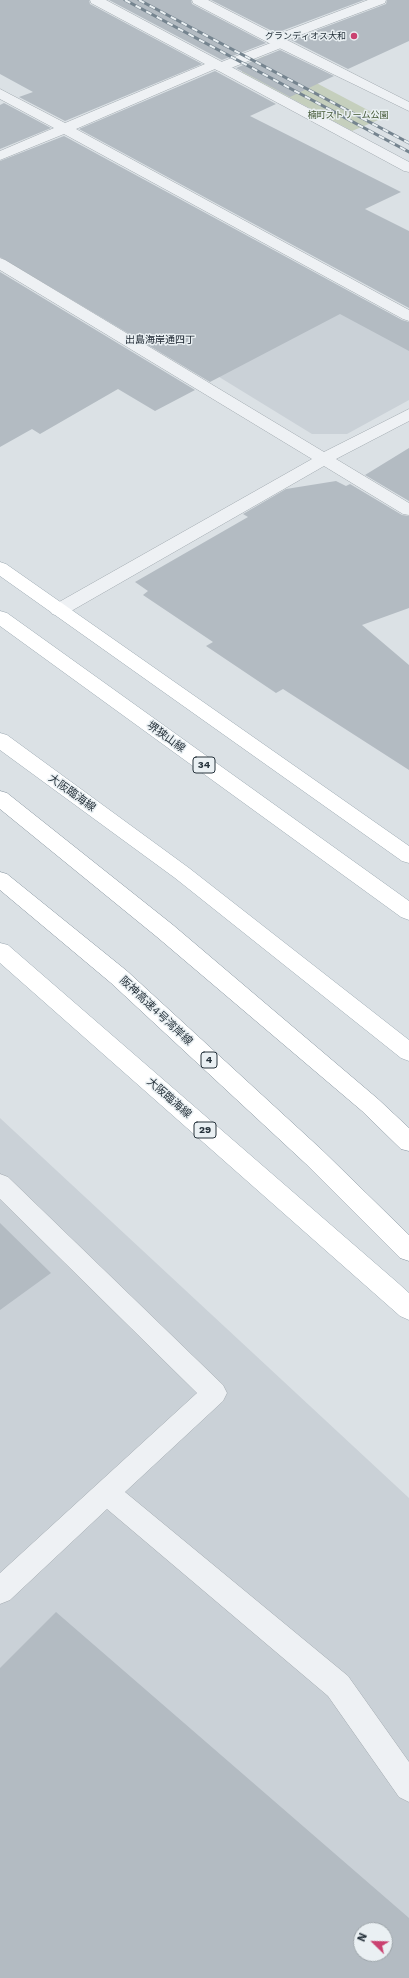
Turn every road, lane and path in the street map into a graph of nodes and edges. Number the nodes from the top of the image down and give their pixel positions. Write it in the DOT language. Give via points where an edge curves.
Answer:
graph roads {
  1 [pos="96,0"];
  2 [pos="198,0"];
  3 [pos="380,0"];
  4 [pos="278,41"];
  5 [pos="218,66"];
  6 [pos="0,93"];
  7 [pos="409,107"];
  8 [pos="67,128"];
  9 [pos="0,156"];
  10 [pos="409,168"];
  11 [pos="0,263"];
  12 [pos="409,316"];
  13 [pos="409,414"];
  14 [pos="325,458"];
  15 [pos="409,510"];
  16 [pos="0,568"];
  17 [pos="59,610"];
  18 [pos="0,617"];
  19 [pos="0,740"];
  20 [pos="0,798"];
  21 [pos="409,856"];
  22 [pos="0,879"];
  23 [pos="409,912"];
  24 [pos="0,951"];
  25 [pos="409,1052"];
  26 [pos="409,1142"];
  27 [pos="0,1184"];
  28 [pos="409,1251"];
  29 [pos="409,1309"];
  30 [pos="106,1492"];
  31 [pos="0,1592"];
  32 [pos="409,1788"];
  1 -- 5 [label="street"];
  2 -- 4 [label="street"];
  3 -- 4 [label="street"];
  4 -- 5 [label="street"];
  4 -- 7 [label="street"];
  5 -- 8 [label="street"];
  5 -- 10 [label="street"];
  6 -- 8 [label="street"];
  8 -- 9 [label="street"];
  8 -- 12 [label="street"];
  11 -- 14 [label="street"];
  13 -- 14 [label="street"];
  14 -- 15 [label="street"];
  14 -- 17 [label="street"];
  16 -- 17 [label="main road"];
  17 -- 21 [label="main road"];
  18 -- 23 [label="main road, 堺狭山線 / 34"];
  19 -- 25 [label="main road, 大阪臨海線" via="182,873"];
  20 -- 26 [label="main road" via="171,936 364,1100"];
  22 -- 28 [label="main road, 阪神高速4号湾岸線 / 4" via="119,977 314,1156"];
  24 -- 29 [label="main road, 大阪臨海線 / 29"];
  27 -- 30 [label="street" via="214,1393"];
  30 -- 31 [label="street"];
  30 -- 32 [label="street" via="338,1686"];
}
